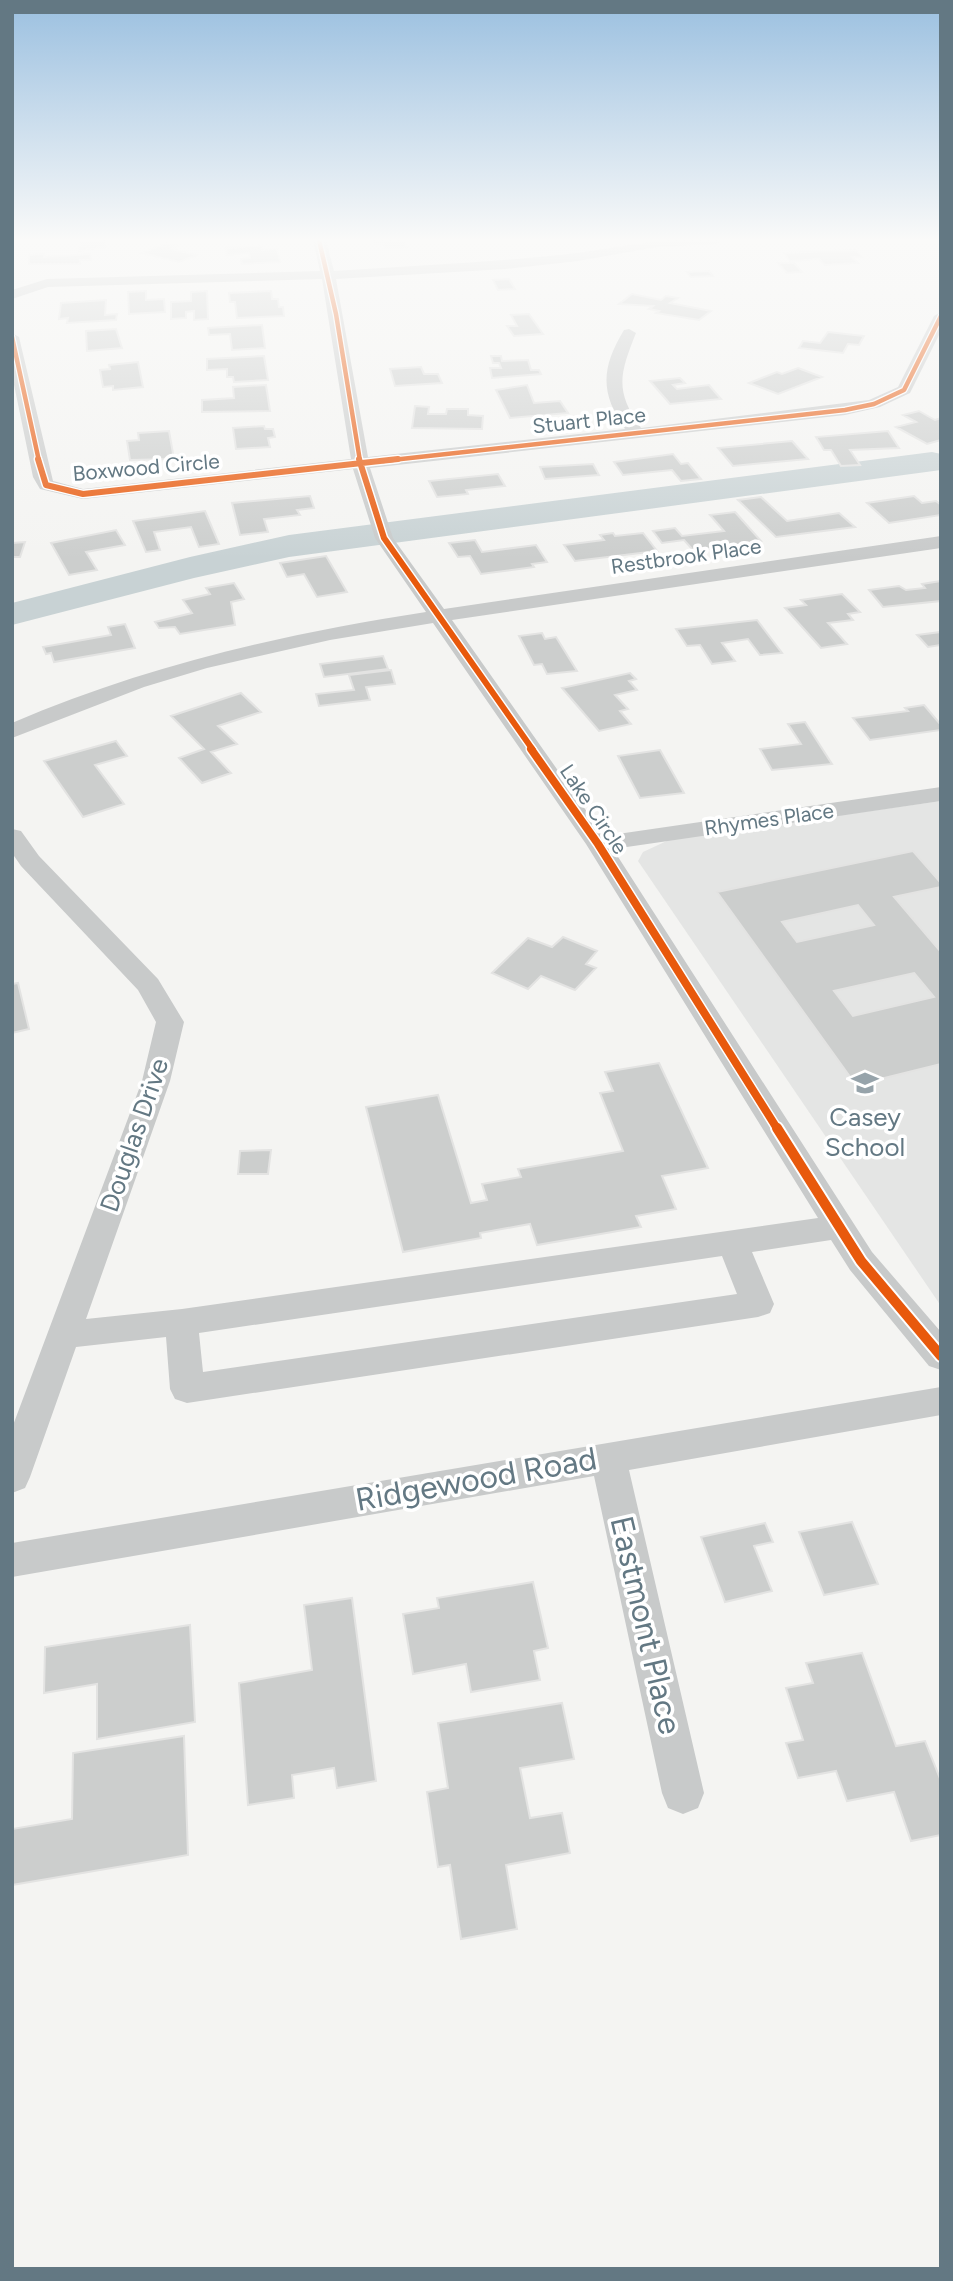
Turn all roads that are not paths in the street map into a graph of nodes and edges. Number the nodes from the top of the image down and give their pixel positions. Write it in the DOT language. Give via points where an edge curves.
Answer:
graph roads {
  1 [pos="14,346"];
  2 [pos="341,346"];
  3 [pos="623,346"];
  4 [pos="926,346"];
  5 [pos="636,433"];
  6 [pos="360,463"];
  7 [pos="941,542"];
  8 [pos="438,616"];
  9 [pos="12,731"];
  10 [pos="941,794"];
  11 [pos="12,836"];
  12 [pos="598,844"];
  13 [pos="839,1227"];
  14 [pos="732,1243"];
  15 [pos="182,1322"];
  16 [pos="64,1335"];
  17 [pos="941,1356"];
  18 [pos="941,1401"];
  19 [pos="608,1456"];
  20 [pos="12,1478"];
  21 [pos="12,1560"];
  22 [pos="683,1793"];
  1 -- 6 [label="street, Boxwood Circle" via="42,477 46,485 60,491 95,493"];
  2 -- 6 [label="street, Lake Circle"];
  3 -- 5 [label="street" via="613,371 613,393"];
  4 -- 5 [label="street, Stuart Place" via="904,390 874,404"];
  5 -- 6 [label="street, Stuart Place"];
  6 -- 8 [label="street, Lake Circle" via="382,531"];
  7 -- 8 [label="street, Restbrook Place"];
  8 -- 9 [label="street" via="291,640 184,667 47,714"];
  8 -- 12 [label="street, Lake Circle"];
  10 -- 12 [label="street, Rhymes Place"];
  11 -- 16 [label="street, Douglas Drive" via="30,861 149,985 170,1022 156,1081"];
  12 -- 13 [label="street, Lake Circle"];
  13 -- 14 [label="street"];
  13 -- 17 [label="street, Lake Circle" via="861,1261"];
  14 -- 15 [label="street"];
  14 -- 15 [label="street" via="758,1304 187,1389"];
  15 -- 16 [label="street"];
  16 -- 20 [label="street, Douglas Drive"];
  18 -- 19 [label="street, Ridgewood Road"];
  19 -- 21 [label="street, Ridgewood Road"];
  19 -- 22 [label="street, Eastmont Place"];
}
